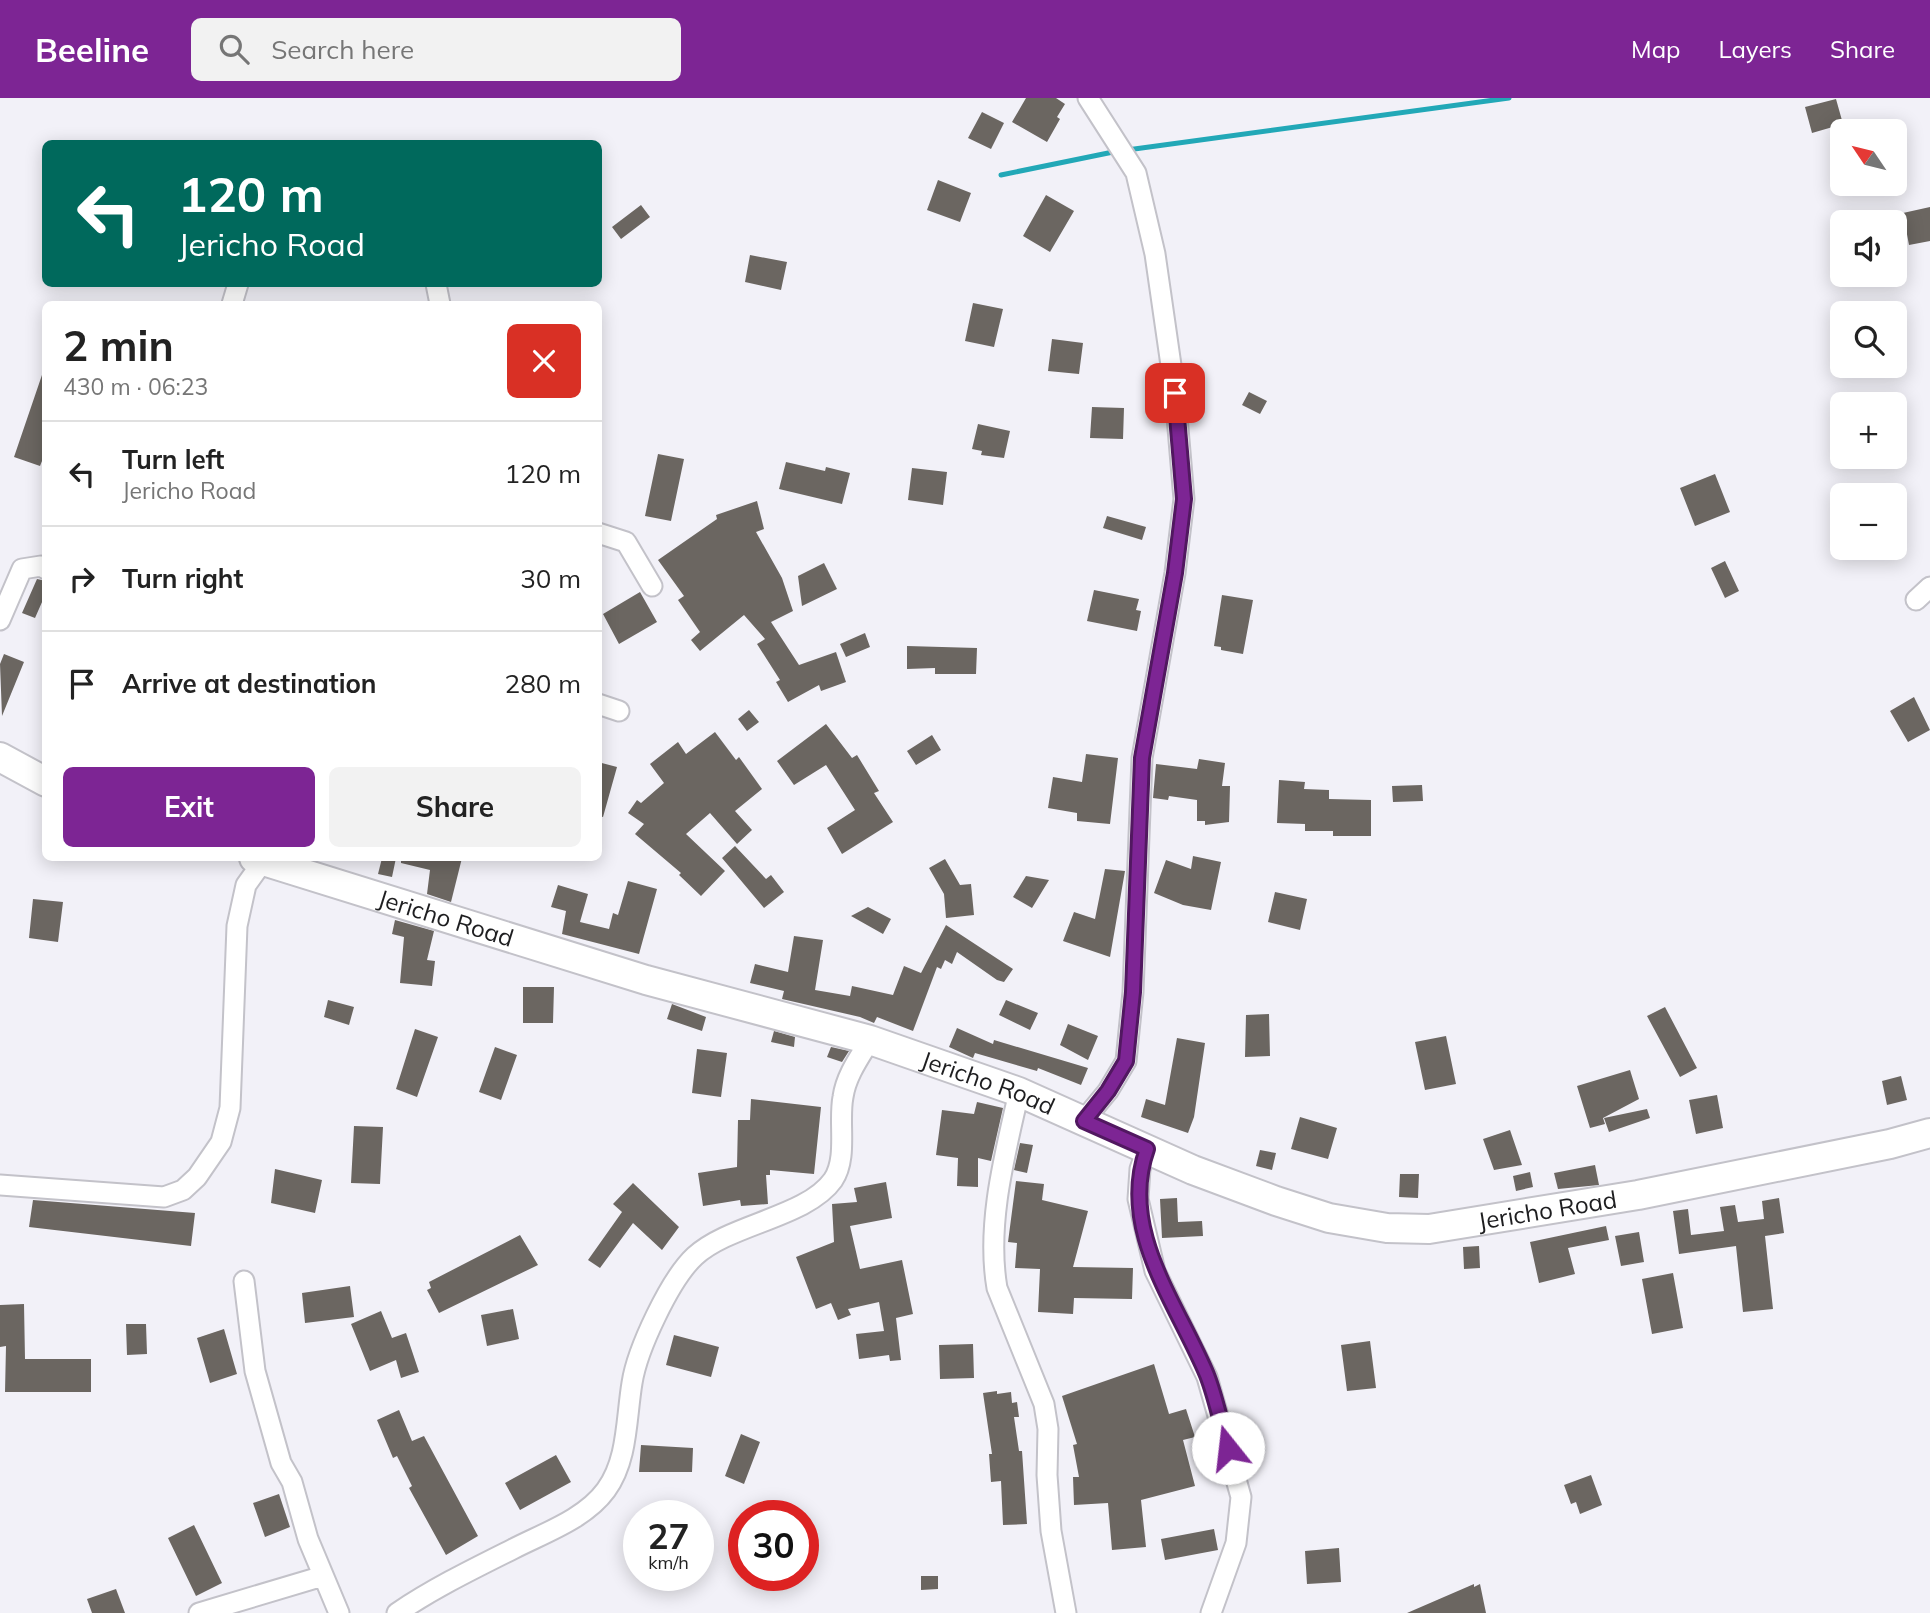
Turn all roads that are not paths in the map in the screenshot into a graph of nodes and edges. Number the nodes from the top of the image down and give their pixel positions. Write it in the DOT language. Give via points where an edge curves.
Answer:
graph roads {
  1 [pos="1092,103"];
  2 [pos="602,534"];
  3 [pos="42,567"];
  4 [pos="652,586"];
  5 [pos="0,620"];
  6 [pos="602,705"];
  7 [pos="619,711"];
  8 [pos="0,757"];
  9 [pos="42,780"];
  10 [pos="258,861"];
  11 [pos="265,861"];
  12 [pos="870,1040"];
  13 [pos="1019,1092"];
  14 [pos="1084,1121"];
  15 [pos="1930,1133"];
  16 [pos="1147,1149"];
  17 [pos="0,1185"];
  18 [pos="244,1280"];
  19 [pos="323,1576"];
  20 [pos="199,1613"];
  21 [pos="339,1613"];
  22 [pos="397,1613"];
  23 [pos="1066,1613"];
  24 [pos="1211,1613"];
  1 -- 14 [label="street" via="1136,173 1155,254 1175,393 1184,499 1142,758 1126,1061"];
  2 -- 4 [label="street" via="626,542"];
  3 -- 5 [label="street" via="22,569"];
  6 -- 7 [label="street"];
  8 -- 9 [label="street"];
  10 -- 17 [label="street" via="246,885 237,926 230,1108 221,1142 197,1177 183,1190 164,1197"];
  11 -- 12 [label="street, Jericho Road" via="646,979"];
  12 -- 13 [label="street, Jericho Road"];
  12 -- 22 [label="street" via="843,1094 835,1177 797,1206 729,1235 695,1256 663,1299 632,1379 622,1457 604,1493 582,1513 432,1590"];
  13 -- 14 [label="street, Jericho Road"];
  13 -- 23 [label="street" via="993,1222 994,1272 1044,1405 1051,1531"];
  14 -- 16 [label="street, Jericho Road"];
  15 -- 16 [label="street, Jericho Road" via="1638,1195 1429,1229 1387,1228 1329,1218"];
  16 -- 24 [label="street" via="1138,1199 1155,1271 1208,1377 1241,1497 1236,1543"];
  18 -- 19 [label="street" via="255,1371 281,1463 292,1482"];
  19 -- 20 [label="street"];
  19 -- 21 [label="street"];
}
